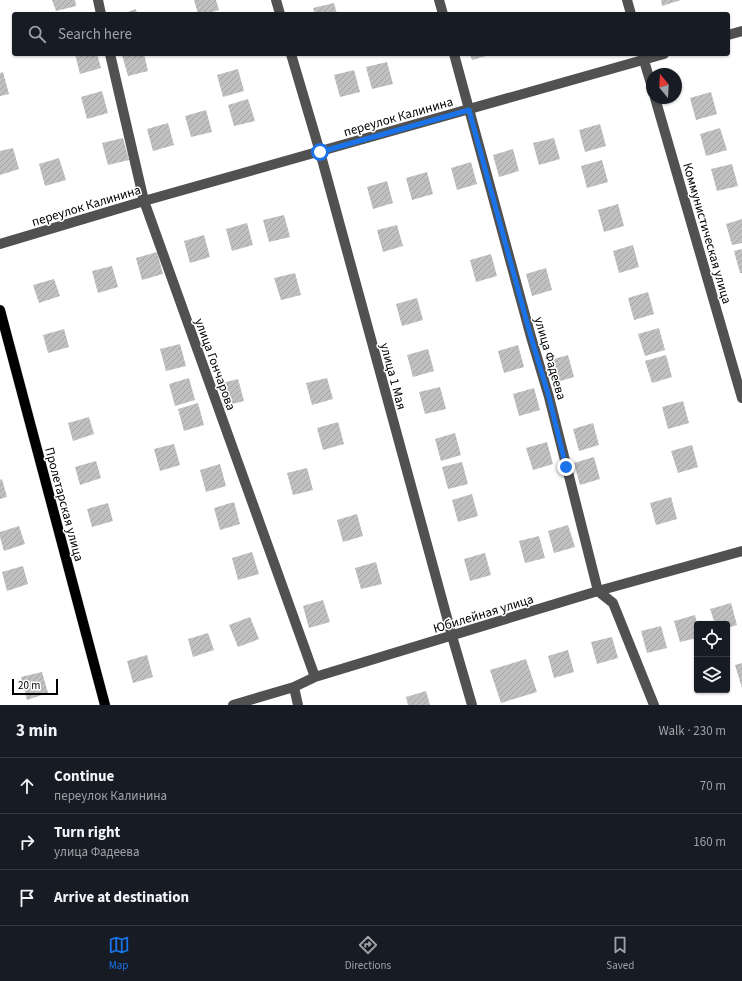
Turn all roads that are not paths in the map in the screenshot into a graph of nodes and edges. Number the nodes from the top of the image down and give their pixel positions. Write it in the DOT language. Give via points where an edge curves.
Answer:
graph roads {
  1 [pos="98,0"];
  2 [pos="276,0"];
  3 [pos="439,0"];
  4 [pos="627,0"];
  5 [pos="101,12"];
  6 [pos="279,12"];
  7 [pos="442,12"];
  8 [pos="630,12"];
  9 [pos="742,31"];
  10 [pos="730,34"];
  11 [pos="110,56"];
  12 [pos="292,56"];
  13 [pos="455,56"];
  14 [pos="643,57"];
  15 [pos="646,68"];
  16 [pos="657,104"];
  17 [pos="469,110"];
  18 [pos="320,152"];
  19 [pos="144,201"];
  20 [pos="0,244"];
  21 [pos="0,310"];
  22 [pos="742,398"];
  23 [pos="742,552"];
  24 [pos="598,591"];
  25 [pos="452,636"];
  26 [pos="315,677"];
  27 [pos="294,687"];
  28 [pos="105,705"];
  29 [pos="233,705"];
  30 [pos="298,705"];
  31 [pos="472,705"];
  32 [pos="654,705"];
  1 -- 5 [label="street"];
  2 -- 6 [label="street"];
  3 -- 7 [label="street"];
  4 -- 8 [label="street"];
  9 -- 10 [label="street"];
  11 -- 19 [label="street, улица Гончарова"];
  12 -- 18 [label="street, улица 1 Мая"];
  13 -- 17 [label="street, улица Фадеева"];
  14 -- 15 [label="street"];
  14 -- 17 [label="street, переулок Калинина"];
  16 -- 22 [label="street, Коммунистическая улица"];
  17 -- 18 [label="street, переулок Калинина"];
  17 -- 24 [label="street, улица Фадеева" via="549,397"];
  18 -- 19 [label="street, переулок Калинина"];
  18 -- 25 [label="street, улица 1 Мая"];
  19 -- 20 [label="street, переулок Калинина"];
  19 -- 26 [label="street, улица Гончарова"];
  21 -- 28 [label="main road, Пролетарская улица"];
  23 -- 24 [label="street, Юбилейная улица"];
  24 -- 25 [label="street, Юбилейная улица"];
  24 -- 32 [label="street" via="612,603"];
  25 -- 26 [label="street, Юбилейная улица"];
  25 -- 31 [label="street, улица 1 Мая"];
  26 -- 27 [label="street, Юбилейная улица"];
  27 -- 29 [label="street, Юбилейная улица"];
  27 -- 30 [label="street"];
}
